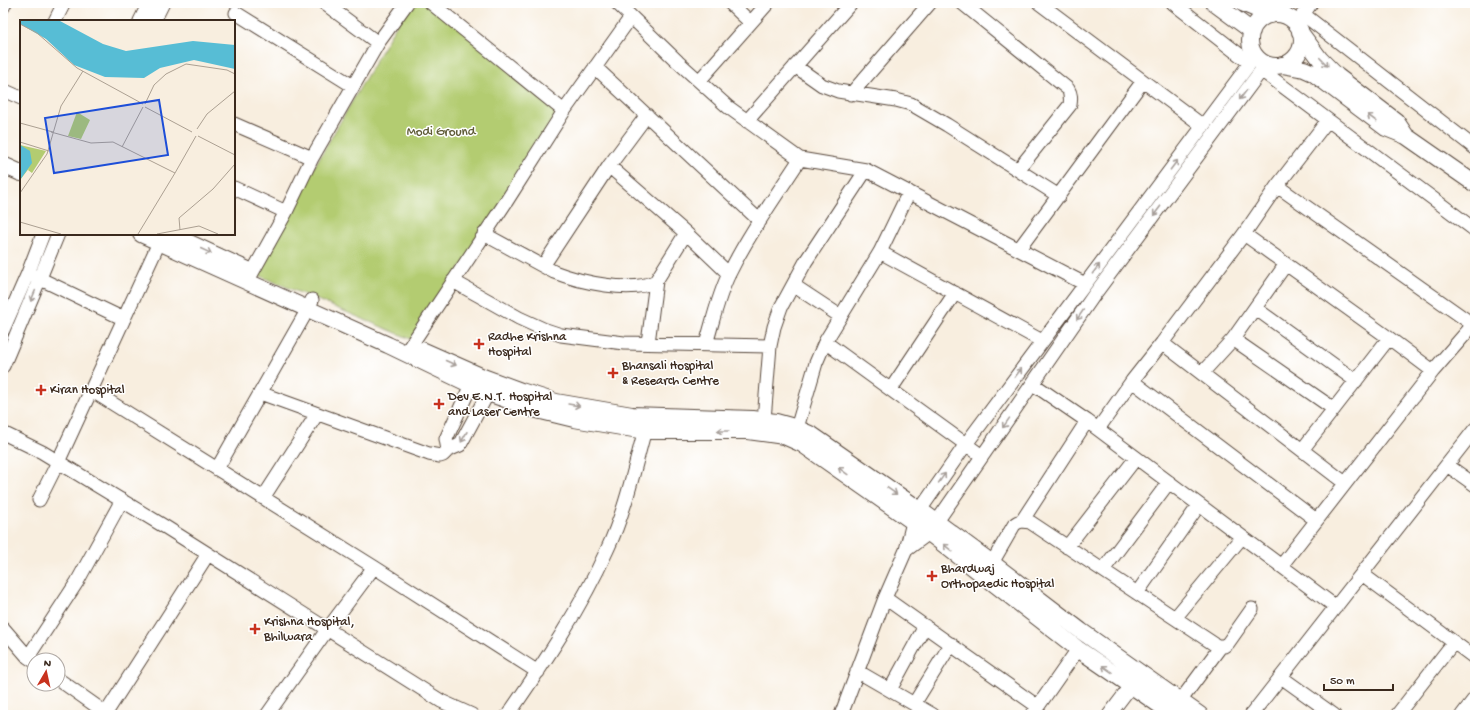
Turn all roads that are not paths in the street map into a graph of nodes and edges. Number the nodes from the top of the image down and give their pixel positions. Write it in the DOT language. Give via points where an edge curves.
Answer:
graph roads {
  1 [pos="5,3"];
  2 [pos="149,3"];
  3 [pos="163,3"];
  4 [pos="324,3"];
  5 [pos="407,3"];
  6 [pos="431,3"];
  7 [pos="618,3"];
  8 [pos="730,3"];
  9 [pos="768,3"];
  10 [pos="850,3"];
  11 [pos="930,3"];
  12 [pos="962,3"];
  13 [pos="1039,3"];
  14 [pos="1173,3"];
  15 [pos="1214,3"];
  16 [pos="1242,3"];
  17 [pos="1311,3"];
  18 [pos="62,4"];
  19 [pos="3,7"];
  20 [pos="237,12"];
  21 [pos="1288,15"];
  22 [pos="631,17"];
  23 [pos="55,20"];
  24 [pos="140,20"];
  25 [pos="154,20"];
  26 [pos="750,22"];
  27 [pos="1252,31"];
  28 [pos="378,43"];
  29 [pos="1258,63"];
  30 [pos="1282,65"];
  31 [pos="594,66"];
  32 [pos="795,66"];
  33 [pos="699,81"];
  34 [pos="1143,81"];
  35 [pos="353,86"];
  36 [pos="3,90"];
  37 [pos="20,93"];
  38 [pos="851,94"];
  39 [pos="564,111"];
  40 [pos="647,115"];
  41 [pos="1328,120"];
  42 [pos="747,121"];
  43 [pos="235,124"];
  44 [pos="1203,126"];
  45 [pos="1406,136"];
  46 [pos="1475,148"];
  47 [pos="312,158"];
  48 [pos="800,159"];
  49 [pos="3,165"];
  50 [pos="609,166"];
  51 [pos="866,170"];
  52 [pos="1018,170"];
  53 [pos="20,173"];
  54 [pos="1475,184"];
  55 [pos="1278,186"];
  56 [pos="235,188"];
  57 [pos="909,192"];
  58 [pos="1058,196"];
  59 [pos="286,212"];
  60 [pos="760,221"];
  61 [pos="1475,230"];
  62 [pos="686,233"];
  63 [pos="484,234"];
  64 [pos="1244,234"];
  65 [pos="43,235"];
  66 [pos="58,235"];
  67 [pos="148,235"];
  68 [pos="164,237"];
  69 [pos="1020,249"];
  70 [pos="880,252"];
  71 [pos="1286,264"];
  72 [pos="543,266"];
  73 [pos="28,273"];
  74 [pos="729,274"];
  75 [pos="250,277"];
  76 [pos="40,278"];
  77 [pos="453,280"];
  78 [pos="656,281"];
  79 [pos="1085,284"];
  80 [pos="792,285"];
  81 [pos="955,293"];
  82 [pos="310,305"];
  83 [pos="1255,308"];
  84 [pos="840,316"];
  85 [pos="124,319"];
  86 [pos="1474,326"];
  87 [pos="3,330"];
  88 [pos="1389,338"];
  89 [pos="1233,339"];
  90 [pos="1042,341"];
  91 [pos="825,342"];
  92 [pos="1162,342"];
  93 [pos="648,343"];
  94 [pos="7,344"];
  95 [pos="706,344"];
  96 [pos="770,346"];
  97 [pos="408,349"];
  98 [pos="3,366"];
  99 [pos="1433,372"];
  100 [pos="1202,373"];
  101 [pos="1132,381"];
  102 [pos="1356,381"];
  103 [pos="1033,384"];
  104 [pos="471,385"];
  105 [pos="891,389"];
  106 [pos="91,390"];
  107 [pos="260,393"];
  108 [pos="488,393"];
  109 [pos="1334,409"];
  110 [pos="316,414"];
  111 [pos="764,420"];
  112 [pos="1087,421"];
  113 [pos="647,424"];
  114 [pos="797,428"];
  115 [pos="1098,429"];
  116 [pos="1475,429"];
  117 [pos="3,433"];
  118 [pos="966,444"];
  119 [pos="448,450"];
  120 [pos="1302,450"];
  121 [pos="982,456"];
  122 [pos="1136,458"];
  123 [pos="58,462"];
  124 [pos="1447,465"];
  125 [pos="217,469"];
  126 [pos="1169,482"];
  127 [pos="1345,483"];
  128 [pos="1475,485"];
  129 [pos="263,498"];
  130 [pos="39,500"];
  131 [pos="122,500"];
  132 [pos="1199,505"];
  133 [pos="916,516"];
  134 [pos="1316,520"];
  135 [pos="1022,521"];
  136 [pos="932,528"];
  137 [pos="1242,537"];
  138 [pos="1067,547"];
  139 [pos="906,550"];
  140 [pos="208,554"];
  141 [pos="992,563"];
  142 [pos="1281,566"];
  143 [pos="374,567"];
  144 [pos="1103,570"];
  145 [pos="1362,574"];
  146 [pos="1137,593"];
  147 [pos="884,598"];
  148 [pos="1336,607"];
  149 [pos="1252,609"];
  150 [pos="1175,618"];
  151 [pos="925,626"];
  152 [pos="327,630"];
  153 [pos="4,631"];
  154 [pos="1454,642"];
  155 [pos="951,644"];
  156 [pos="1222,646"];
  157 [pos="1078,649"];
  158 [pos="35,652"];
  159 [pos="26,654"];
  160 [pos="1475,658"];
  161 [pos="857,671"];
  162 [pos="538,672"];
  163 [pos="1281,677"];
  164 [pos="66,685"];
  165 [pos="1131,686"];
  166 [pos="890,690"];
  167 [pos="1475,698"];
  168 [pos="1181,700"];
  169 [pos="914,704"];
  170 [pos="1034,710"];
  171 [pos="107,714"];
  172 [pos="267,715"];
  173 [pos="472,715"];
  174 [pos="508,715"];
  175 [pos="841,715"];
  176 [pos="933,715"];
  177 [pos="1109,715"];
  178 [pos="1174,715"];
  179 [pos="1200,715"];
  180 [pos="1251,715"];
  181 [pos="1334,715"];
  182 [pos="1397,715"];
  183 [pos="1462,715"];
  1 -- 19 [label="street"];
  2 -- 24 [label="street"];
  3 -- 25 [label="street"];
  4 -- 28 [label="street"];
  5 -- 28 [label="street"];
  6 -- 39 [label="street"];
  7 -- 22 [label="street"];
  8 -- 26 [label="street"];
  9 -- 26 [label="street"];
  10 -- 32 [label="street"];
  11 -- 38 [label="street"];
  12 -- 52 [label="street" via="1070,93 1070,104"];
  13 -- 34 [label="street"];
  14 -- 29 [label="street"];
  15 -- 27 [label="main road"];
  16 -- 21 [label="main road"];
  17 -- 21 [label="street"];
  18 -- 23 [label="street"];
  20 -- 35 [label="street"];
  21 -- 27 [label="main road" via="1259,21"];
  21 -- 30 [label="main road" via="1301,44 1292,60"];
  21 -- 45 [label="main road, one-way" via="1320,59 1337,76 1396,121"];
  21 -- 46 [label="street"];
  22 -- 31 [label="street"];
  22 -- 33 [label="street"];
  26 -- 33 [label="street"];
  27 -- 29 [label="main road" via="1250,43"];
  28 -- 35 [label="street"];
  29 -- 30 [label="main road"];
  29 -- 41 [label="street"];
  29 -- 44 [label="street"];
  29 -- 103 [label="street, one-way"];
  45 -- 30 [label="main road, one-way" via="1386,128 1313,73"];
  31 -- 39 [label="street"];
  31 -- 40 [label="street"];
  32 -- 38 [label="street" via="822,85"];
  32 -- 42 [label="street"];
  33 -- 42 [label="street"];
  34 -- 44 [label="street"];
  34 -- 58 [label="street"];
  35 -- 47 [label="street"];
  36 -- 37 [label="street"];
  38 -- 52 [label="street" via="911,104"];
  39 -- 63 [label="street"];
  40 -- 50 [label="street"];
  40 -- 60 [label="street"];
  41 -- 55 [label="street"];
  41 -- 61 [label="street"];
  42 -- 48 [label="street"];
  43 -- 47 [label="street"];
  79 -- 44 [label="street, one-way"];
  45 -- 54 [label="main road"];
  47 -- 59 [label="street"];
  48 -- 51 [label="street"];
  48 -- 60 [label="street"];
  49 -- 53 [label="main road"];
  50 -- 62 [label="street"];
  50 -- 72 [label="street"];
  51 -- 57 [label="street"];
  51 -- 80 [label="street"];
  52 -- 58 [label="street"];
  55 -- 64 [label="street"];
  55 -- 86 [label="street"];
  56 -- 59 [label="street"];
  57 -- 69 [label="street"];
  57 -- 70 [label="street"];
  58 -- 69 [label="street"];
  59 -- 75 [label="street"];
  60 -- 74 [label="street"];
  62 -- 74 [label="street"];
  62 -- 78 [label="street"];
  63 -- 72 [label="street"];
  63 -- 77 [label="street"];
  64 -- 71 [label="street"];
  64 -- 92 [label="street"];
  65 -- 73 [label="street"];
  66 -- 76 [label="street"];
  67 -- 68 [label="main road"];
  68 -- 75 [label="main road"];
  68 -- 85 [label="street"];
  69 -- 79 [label="street"];
  70 -- 81 [label="street"];
  70 -- 84 [label="street"];
  71 -- 83 [label="street"];
  71 -- 88 [label="street"];
  72 -- 78 [label="street" via="564,276 625,288 643,286"];
  73 -- 76 [label="street"];
  73 -- 87 [label="street"];
  74 -- 95 [label="street"];
  75 -- 82 [label="main road"];
  76 -- 85 [label="street"];
  76 -- 94 [label="street, one-way"];
  77 -- 93 [label="street" via="543,329 577,337"];
  77 -- 97 [label="street"];
  78 -- 93 [label="street"];
  79 -- 90 [label="street"];
  80 -- 84 [label="street"];
  80 -- 96 [label="street" via="781,307"];
  81 -- 90 [label="street"];
  81 -- 105 [label="street"];
  82 -- 97 [label="main road"];
  82 -- 107 [label="street"];
  83 -- 89 [label="street"];
  83 -- 102 [label="street"];
  84 -- 91 [label="street"];
  85 -- 106 [label="street"];
  86 -- 99 [label="street"];
  88 -- 99 [label="street"];
  88 -- 102 [label="street"];
  89 -- 100 [label="street"];
  89 -- 109 [label="street"];
  118 -- 90 [label="street, one-way"];
  91 -- 105 [label="street"];
  91 -- 114 [label="street" via="816,363"];
  92 -- 100 [label="street"];
  92 -- 101 [label="street"];
  93 -- 95 [label="street"];
  94 -- 98 [label="street"];
  95 -- 96 [label="street"];
  96 -- 111 [label="street"];
  97 -- 104 [label="main road"];
  97 -- 113 [label="main road, one-way" via="556,402 632,415"];
  99 -- 127 [label="street"];
  100 -- 120 [label="street"];
  101 -- 115 [label="street"];
  101 -- 134 [label="street"];
  102 -- 109 [label="street"];
  103 -- 112 [label="street"];
  103 -- 121 [label="street, one-way"];
  104 -- 108 [label="main road"];
  104 -- 119 [label="street" via="446,438"];
  105 -- 118 [label="street"];
  106 -- 123 [label="street"];
  106 -- 125 [label="street"];
  107 -- 110 [label="street"];
  107 -- 125 [label="street"];
  108 -- 113 [label="main road" via="554,416"];
  108 -- 119 [label="street, one-way" via="460,445"];
  109 -- 120 [label="street"];
  110 -- 119 [label="street" via="436,456 444,455"];
  110 -- 129 [label="street"];
  111 -- 113 [label="main road"];
  111 -- 114 [label="main road"];
  112 -- 115 [label="street"];
  112 -- 135 [label="street"];
  133 -- 113 [label="main road, one-way" via="788,437 770,433"];
  113 -- 162 [label="street" via="619,522 608,550"];
  114 -- 133 [label="main road, one-way" via="837,451"];
  115 -- 122 [label="street"];
  116 -- 124 [label="street"];
  117 -- 123 [label="street"];
  118 -- 121 [label="street"];
  133 -- 118 [label="street, one-way"];
  120 -- 127 [label="street"];
  121 -- 136 [label="street"];
  122 -- 126 [label="street"];
  122 -- 138 [label="street"];
  123 -- 130 [label="street"];
  123 -- 131 [label="street"];
  124 -- 128 [label="street"];
  124 -- 145 [label="street"];
  125 -- 129 [label="street"];
  126 -- 132 [label="street"];
  126 -- 144 [label="street"];
  127 -- 134 [label="street"];
  129 -- 143 [label="street"];
  131 -- 140 [label="street"];
  131 -- 158 [label="street"];
  132 -- 137 [label="street"];
  132 -- 146 [label="street"];
  133 -- 136 [label="main road"];
  133 -- 139 [label="street"];
  134 -- 142 [label="street"];
  135 -- 138 [label="street" via="1030,522"];
  135 -- 141 [label="street" via="1014,525"];
  136 -- 139 [label="street"];
  136 -- 141 [label="main road"];
  157 -- 136 [label="main road, one-way"];
  137 -- 142 [label="street"];
  137 -- 150 [label="street"];
  138 -- 144 [label="street"];
  139 -- 147 [label="street"];
  140 -- 152 [label="street"];
  140 -- 171 [label="street"];
  141 -- 168 [label="main road" via="1081,631"];
  142 -- 148 [label="street"];
  143 -- 152 [label="street"];
  143 -- 162 [label="street"];
  144 -- 146 [label="street"];
  145 -- 148 [label="street"];
  145 -- 154 [label="street"];
  146 -- 150 [label="street"];
  147 -- 151 [label="street"];
  147 -- 161 [label="street"];
  148 -- 163 [label="street"];
  149 -- 156 [label="street" via="1228,643"];
  150 -- 156 [label="street" via="1214,644"];
  151 -- 155 [label="street"];
  151 -- 166 [label="street"];
  152 -- 172 [label="street"];
  152 -- 173 [label="street" via="441,701"];
  153 -- 159 [label="street"];
  154 -- 160 [label="street"];
  154 -- 182 [label="street"];
  155 -- 169 [label="street"];
  155 -- 170 [label="street"];
  156 -- 168 [label="street"];
  165 -- 157 [label="main road, one-way"];
  157 -- 170 [label="street"];
  161 -- 166 [label="street"];
  161 -- 175 [label="street"];
  162 -- 174 [label="street"];
  163 -- 180 [label="street"];
  163 -- 181 [label="street"];
  164 -- 171 [label="street"];
  165 -- 177 [label="street"];
  165 -- 178 [label="main road"];
  166 -- 169 [label="street"];
  167 -- 183 [label="street"];
  168 -- 179 [label="main road"];
  169 -- 176 [label="street"];
}
